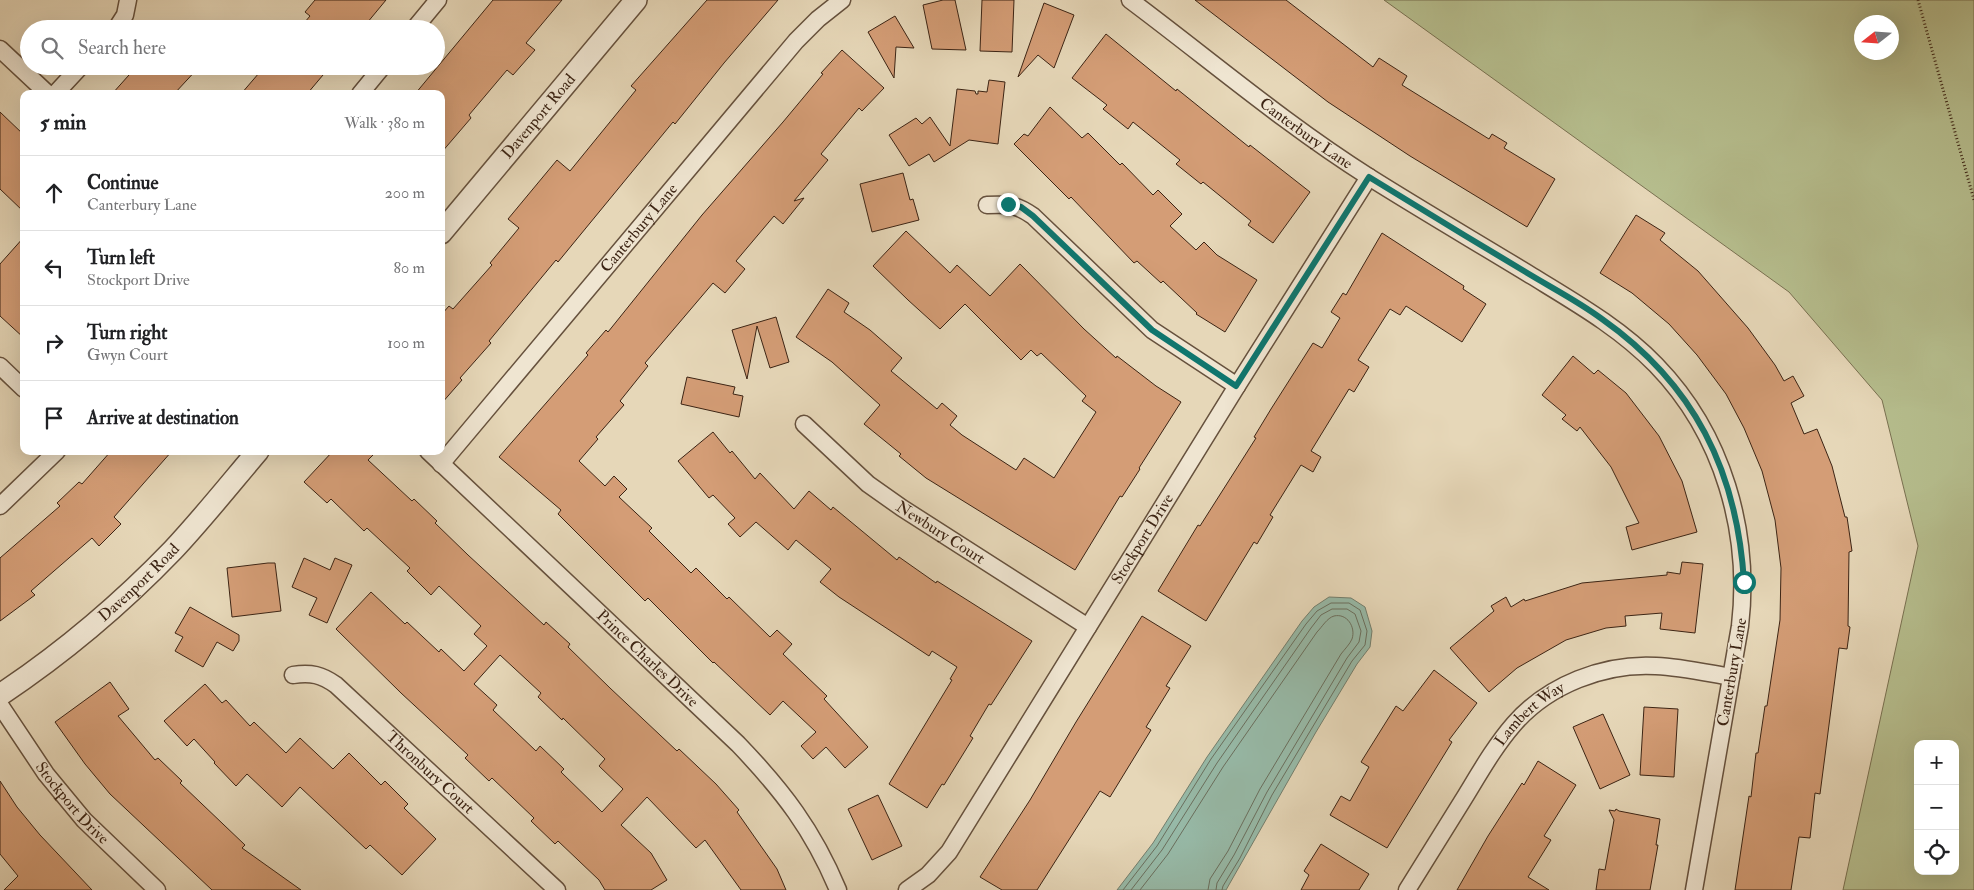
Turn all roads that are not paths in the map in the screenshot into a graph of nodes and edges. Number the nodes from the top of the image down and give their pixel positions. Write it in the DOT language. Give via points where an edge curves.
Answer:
graph roads {
  1 [pos="128,0"];
  2 [pos="438,0"];
  3 [pos="636,0"];
  4 [pos="842,0"];
  5 [pos="1130,0"];
  6 [pos="122,20"];
  7 [pos="421,20"];
  8 [pos="0,49"];
  9 [pos="20,68"];
  10 [pos="28,75"];
  11 [pos="73,75"];
  12 [pos="376,75"];
  13 [pos="44,90"];
  14 [pos="59,90"];
  15 [pos="363,90"];
  16 [pos="1369,177"];
  17 [pos="987,205"];
  18 [pos="445,228"];
  19 [pos="0,366"];
  20 [pos="20,385"];
  21 [pos="1236,386"];
  22 [pos="804,424"];
  23 [pos="53,455"];
  24 [pos="255,455"];
  25 [pos="432,455"];
  26 [pos="441,464"];
  27 [pos="0,506"];
  28 [pos="1088,627"];
  29 [pos="294,675"];
  30 [pos="1731,677"];
  31 [pos="0,694"];
  32 [pos="0,705"];
  33 [pos="157,890"];
  34 [pos="558,890"];
  35 [pos="838,890"];
  36 [pos="907,890"];
  37 [pos="1407,890"];
  38 [pos="1694,890"];
  1 -- 6 [label="street"];
  2 -- 7 [label="street"];
  3 -- 18 [label="street, Davenport Road"];
  4 -- 26 [label="street, Canterbury Lane" via="796,41"];
  5 -- 16 [label="street, Canterbury Lane" via="1302,132"];
  8 -- 9 [label="street"];
  10 -- 13 [label="street"];
  11 -- 14 [label="street"];
  12 -- 15 [label="street"];
  16 -- 21 [label="street, Stockport Drive"];
  16 -- 30 [label="street, Canterbury Lane" via="1601,318 1656,365 1680,394 1717,456 1737,521 1744,590"];
  17 -- 21 [label="street" via="1021,207 1152,330"];
  19 -- 20 [label="street"];
  21 -- 28 [label="street, Stockport Drive"];
  22 -- 28 [label="street, Newbury Court" via="868,484"];
  23 -- 27 [label="street"];
  24 -- 31 [label="street, Davenport Road" via="194,527 136,586 78,638"];
  25 -- 26 [label="street, Prince Charles Drive"];
  26 -- 35 [label="street, Prince Charles Drive" via="760,767 809,830"];
  28 -- 36 [label="street, Stockport Drive" via="949,852 928,875"];
  29 -- 34 [label="street, Thronbury Court" via="313,674 336,685"];
  30 -- 37 [label="street, Lambert Way" via="1641,666 1604,671 1552,692 1514,724 1489,757"];
  30 -- 38 [label="street, Canterbury Lane"];
  32 -- 33 [label="street, Stockport Drive" via="46,774 84,820"];
}
